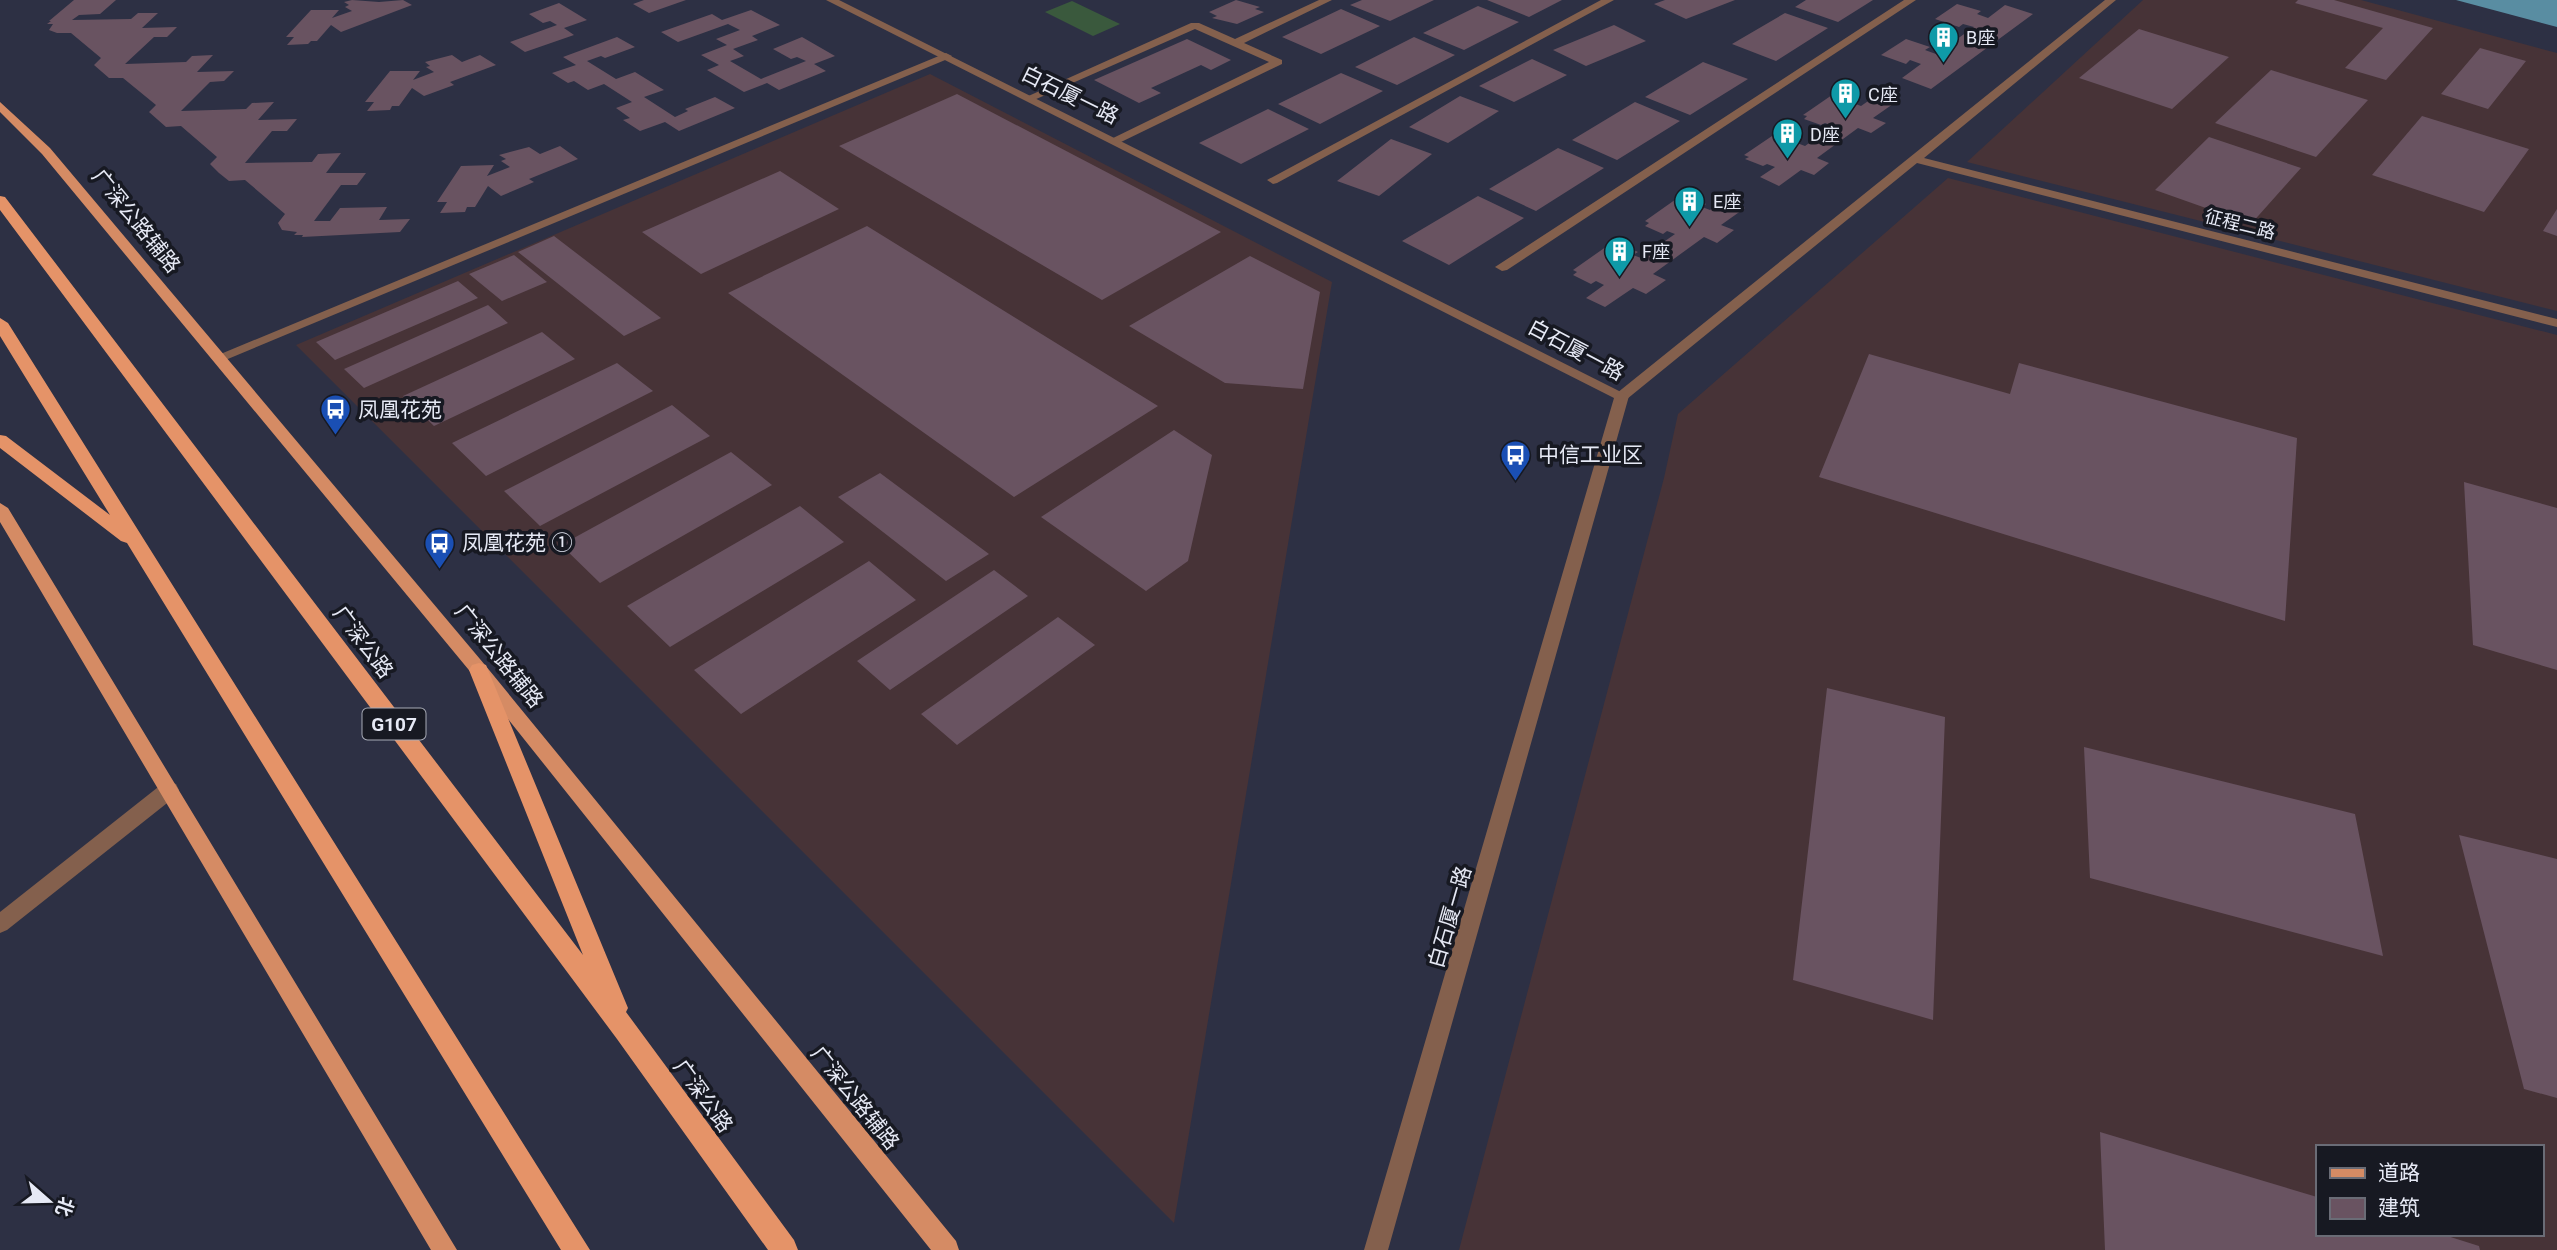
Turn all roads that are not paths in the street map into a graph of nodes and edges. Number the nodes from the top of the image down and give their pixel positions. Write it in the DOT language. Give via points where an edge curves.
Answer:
graph roads {
  1 [pos="831,0"];
  2 [pos="1327,0"];
  3 [pos="1609,0"];
  4 [pos="1912,0"];
  5 [pos="2105,1"];
  6 [pos="1234,43"];
  7 [pos="946,57"];
  8 [pos="1030,98"];
  9 [pos="0,105"];
  10 [pos="1115,140"];
  11 [pos="1914,159"];
  12 [pos="1273,180"];
  13 [pos="0,200"];
  14 [pos="1502,267"];
  15 [pos="0,323"];
  16 [pos="2557,323"];
  17 [pos="218,358"];
  18 [pos="1622,396"];
  19 [pos="0,440"];
  20 [pos="0,508"];
  21 [pos="138,545"];
  22 [pos="479,670"];
  23 [pos="169,790"];
  24 [pos="0,924"];
  25 [pos="626,1031"];
  26 [pos="572,1245"];
  27 [pos="445,1250"];
  28 [pos="785,1250"];
  29 [pos="947,1250"];
  30 [pos="1376,1250"];
  1 -- 7 [label="street, 白石厦一路"];
  2 -- 6 [label="street"];
  3 -- 12 [label="street"];
  4 -- 14 [label="street"];
  5 -- 11 [label="street"];
  6 -- 8 [label="street" via="1195,25"];
  6 -- 10 [label="street" via="1278,62"];
  7 -- 8 [label="street, 白石厦一路"];
  7 -- 17 [label="street"];
  8 -- 10 [label="street, 白石厦一路"];
  9 -- 17 [label="main road, 广深公路辅路" via="46,150"];
  10 -- 18 [label="street, 白石厦一路"];
  11 -- 16 [label="street, 征程二路"];
  11 -- 18 [label="street"];
  13 -- 25 [label="highway, 广深公路 / G107"];
  15 -- 21 [label="highway"];
  17 -- 22 [label="main road, 广深公路辅路"];
  18 -- 30 [label="street, 白石厦一路"];
  19 -- 21 [label="highway"];
  20 -- 23 [label="main road"];
  21 -- 26 [label="highway"];
  22 -- 25 [label="highway"];
  22 -- 29 [label="main road, 广深公路辅路"];
  23 -- 24 [label="street"];
  23 -- 27 [label="main road"];
  25 -- 28 [label="highway, 广深公路 / G107"];
}
